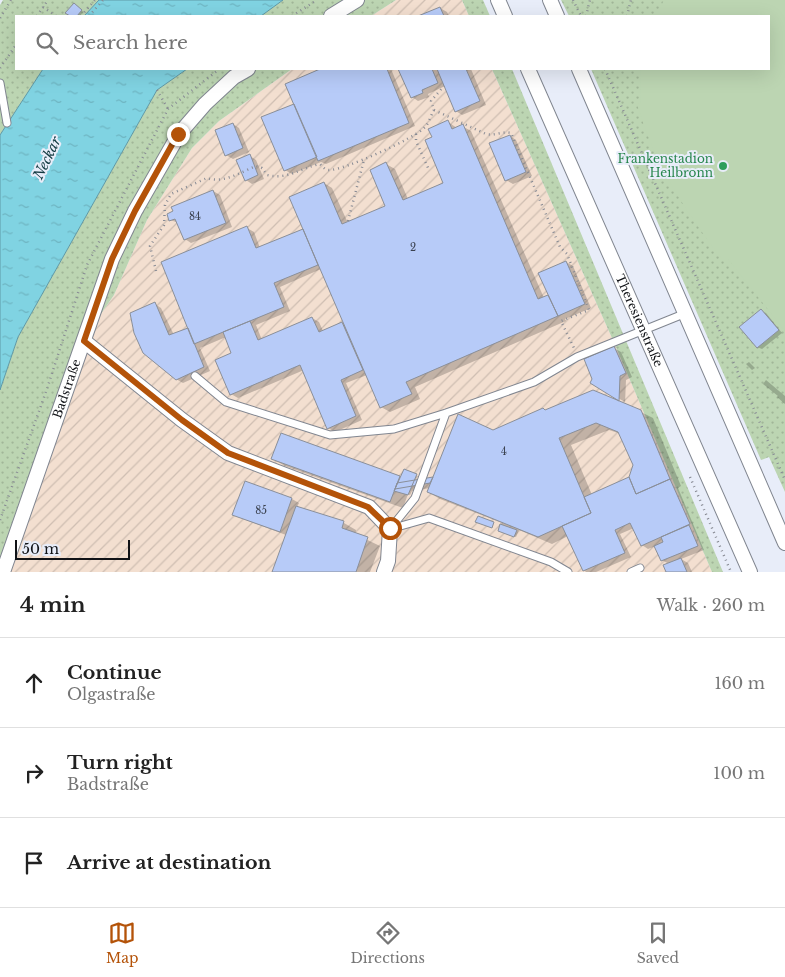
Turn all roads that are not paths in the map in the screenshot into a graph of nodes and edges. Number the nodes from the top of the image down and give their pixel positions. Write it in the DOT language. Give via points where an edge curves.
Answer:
graph roads {
  1 [pos="357,0"];
  2 [pos="498,0"];
  3 [pos="550,0"];
  4 [pos="333,15"];
  5 [pos="505,15"];
  6 [pos="557,15"];
  7 [pos="246,70"];
  8 [pos="528,70"];
  9 [pos="580,70"];
  10 [pos="0,83"];
  11 [pos="8,123"];
  12 [pos="686,313"];
  13 [pos="643,330"];
  14 [pos="84,341"];
  15 [pos="195,376"];
  16 [pos="446,413"];
  17 [pos="390,528"];
  18 [pos="785,542"];
  19 [pos="640,568"];
  20 [pos="3,572"];
  21 [pos="384,572"];
  22 [pos="568,572"];
  23 [pos="631,572"];
  24 [pos="750,572"];
  1 -- 4 [label="street"];
  2 -- 5 [label="street"];
  3 -- 6 [label="street"];
  7 -- 14 [label="street, Badstraße" via="205,104 178,134 112,259"];
  8 -- 13 [label="street, Theresienstraße"];
  9 -- 12 [label="street"];
  10 -- 11 [label="lane"];
  12 -- 13 [label="lane"];
  12 -- 18 [label="street"];
  13 -- 16 [label="lane" via="577,356 534,382"];
  13 -- 24 [label="street, Theresienstraße"];
  14 -- 17 [label="street" via="228,453 368,507"];
  14 -- 20 [label="street, Badstraße"];
  15 -- 16 [label="lane" via="226,402 330,435 394,429"];
  16 -- 17 [label="lane" via="415,498"];
  17 -- 21 [label="street"];
  17 -- 22 [label="lane" via="429,518 551,562"];
  19 -- 23 [label="lane"];
}
